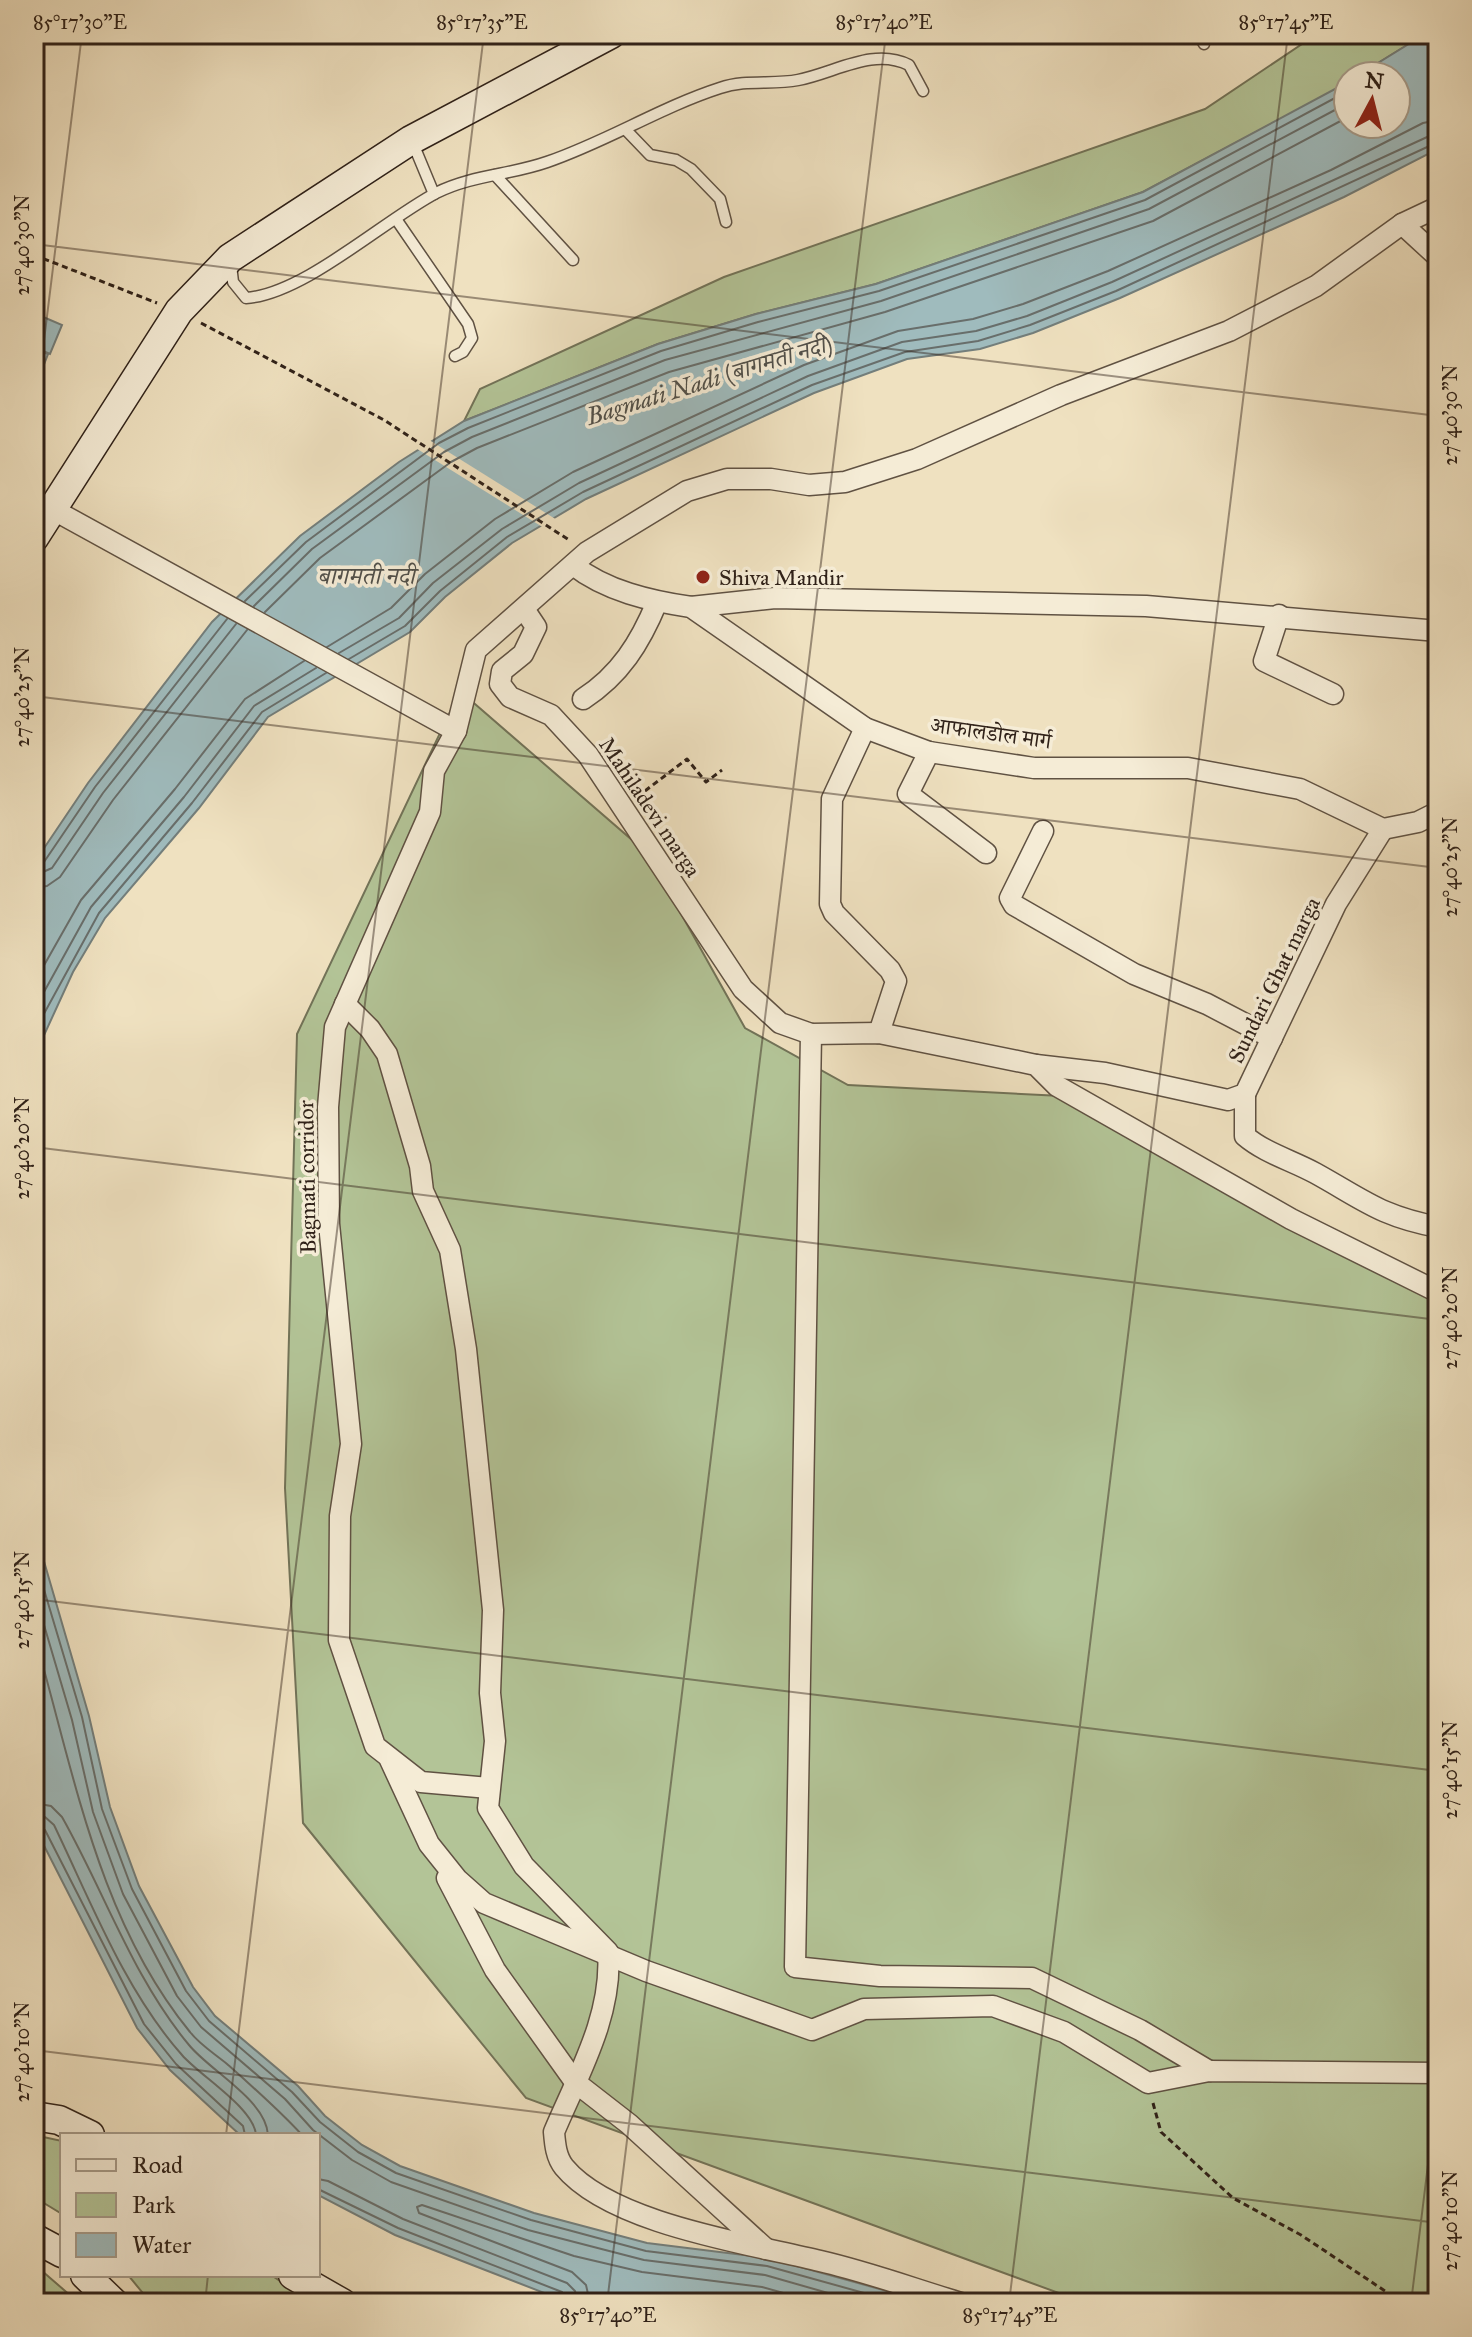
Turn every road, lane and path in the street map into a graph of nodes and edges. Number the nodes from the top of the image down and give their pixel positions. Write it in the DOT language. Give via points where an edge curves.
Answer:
graph roads {
  1 [pos="611,34"];
  2 [pos="1198,34"];
  3 [pos="1204,44"];
  4 [pos="923,91"];
  5 [pos="626,130"];
  6 [pos="411,140"];
  7 [pos="495,175"];
  8 [pos="434,194"];
  9 [pos="1438,207"];
  10 [pos="396,219"];
  11 [pos="726,222"];
  12 [pos="1402,224"];
  13 [pos="34,255"];
  14 [pos="1438,257"];
  15 [pos="230,258"];
  16 [pos="573,260"];
  17 [pos="179,311"];
  18 [pos="455,356"];
  19 [pos="52,509"];
  20 [pos="34,538"];
  21 [pos="580,559"];
  22 [pos="657,602"];
  23 [pos="691,607"];
  24 [pos="524,609"];
  25 [pos="1279,615"];
  26 [pos="1438,631"];
  27 [pos="1333,694"];
  28 [pos="583,699"];
  29 [pos="865,728"];
  30 [pos="456,731"];
  31 [pos="929,752"];
  32 [pos="722,770"];
  33 [pos="623,808"];
  34 [pos="1438,812"];
  35 [pos="1383,829"];
  36 [pos="1043,831"];
  37 [pos="986,853"];
  38 [pos="345,1004"];
  39 [pos="879,1033"];
  40 [pos="811,1034"];
  41 [pos="1272,1038"];
  42 [pos="1036,1065"];
  43 [pos="1245,1094"];
  44 [pos="1438,1227"];
  45 [pos="1438,1292"];
  46 [pos="387,1754"];
  47 [pos="489,1788"];
  48 [pos="429,1844"];
  49 [pos="608,1952"];
  50 [pos="1209,2071"];
  51 [pos="1438,2073"];
  52 [pos="575,2082"];
  53 [pos="1148,2083"];
  54 [pos="34,2116"];
  55 [pos="86,2133"];
  56 [pos="34,2238"];
  57 [pos="769,2251"];
  58 [pos="60,2252"];
  59 [pos="87,2277"];
  60 [pos="296,2277"];
  61 [pos="114,2303"];
  62 [pos="342,2303"];
  63 [pos="961,2303"];
  64 [pos="1417,2303"];
  1 -- 6 [label="main road"];
  2 -- 3 [label="lane"];
  4 -- 5 [label="lane" via="909,65 882,56 796,80 721,88"];
  5 -- 7 [label="lane" via="522,171"];
  5 -- 11 [label="lane" via="650,155 691,169 720,199"];
  6 -- 8 [label="lane"];
  6 -- 15 [label="main road"];
  7 -- 8 [label="lane" via="468,178"];
  7 -- 16 [label="lane"];
  8 -- 10 [label="lane"];
  9 -- 12 [label="street, Bagmati corridor"];
  10 -- 15 [label="lane" via="286,287 259,297 246,298 233,282"];
  10 -- 18 [label="lane" via="468,324 472,338"];
  12 -- 14 [label="street"];
  12 -- 21 [label="street, Bagmati corridor" via="1316,286 1229,331 1061,395 917,459 845,482 727,479 687,491"];
  13 -- 17 [label="path"];
  15 -- 17 [label="main road"];
  17 -- 19 [label="main road"];
  17 -- 21 [label="path" via="384,420"];
  19 -- 20 [label="main road"];
  19 -- 30 [label="street"];
  21 -- 22 [label="street, आफालडोल मार्ग" via="592,580"];
  21 -- 24 [label="street, Bagmati corridor"];
  22 -- 23 [label="street, आफालडोल मार्ग"];
  22 -- 28 [label="street" via="630,655 609,682"];
  23 -- 25 [label="street" via="775,598 1146,606"];
  23 -- 29 [label="street, आफालडोल मार्ग"];
  24 -- 30 [label="street, Bagmati corridor" via="476,650"];
  24 -- 33 [label="street, Mahiladevi marga" via="536,627 523,654 502,671 500,684 510,697 551,715 588,755"];
  25 -- 26 [label="street"];
  25 -- 27 [label="street" via="1264,661"];
  29 -- 31 [label="street, आफालडोल मार्ग"];
  29 -- 39 [label="street" via="832,799 828,889 834,913 896,981"];
  30 -- 38 [label="street, Bagmati corridor" via="434,771 430,812"];
  31 -- 35 [label="street, आफालडोल मार्ग" via="1034,768 1188,768 1300,789"];
  31 -- 37 [label="street" via="908,794"];
  32 -- 33 [label="path" via="706,782 687,759"];
  33 -- 40 [label="street, Mahiladevi marga" via="743,989 780,1023"];
  34 -- 35 [label="street"];
  35 -- 41 [label="street, Sundari Ghat marga" via="1336,904"];
  36 -- 41 [label="street" via="1013,886 1014,905 1134,974"];
  38 -- 46 [label="street, Bagmati corridor" via="335,1027 328,1107 329,1224 351,1444 340,1516 339,1640 375,1746"];
  38 -- 47 [label="street" via="387,1054 423,1191 450,1250 466,1349 493,1610 490,1693 495,1741"];
  39 -- 40 [label="street, Sundari Ghat marga"];
  39 -- 42 [label="street, Sundari Ghat marga"];
  40 -- 50 [label="street" via="795,1967 880,1976 1032,1978 1140,2030"];
  41 -- 43 [label="street, Sundari Ghat marga"];
  42 -- 43 [label="street, Sundari Ghat marga" via="1105,1073 1228,1100"];
  42 -- 45 [label="street" via="1057,1086 1291,1219"];
  43 -- 44 [label="street" via="1245,1136 1260,1149 1396,1219"];
  46 -- 47 [label="street, Bagmati corridor" via="421,1782"];
  46 -- 48 [label="street"];
  47 -- 49 [label="street" via="488,1808 524,1866"];
  48 -- 49 [label="street" via="484,1903"];
  48 -- 52 [label="street" via="495,1970"];
  49 -- 52 [label="street" via="602,2017"];
  49 -- 53 [label="street" via="646,1971 812,2030 864,2009 993,2006 1064,2032"];
  50 -- 51 [label="street"];
  50 -- 53 [label="street"];
  52 -- 57 [label="street"];
  52 -- 57 [label="street" via="554,2132 563,2166 591,2190 634,2211"];
  53 -- 64 [label="path" via="1161,2132 1233,2198 1301,2235 1394,2297"];
  54 -- 55 [label="main road"];
  56 -- 58 [label="main road"];
  57 -- 63 [label="street"];
  59 -- 61 [label="main road"];
  60 -- 62 [label="main road"];
}
